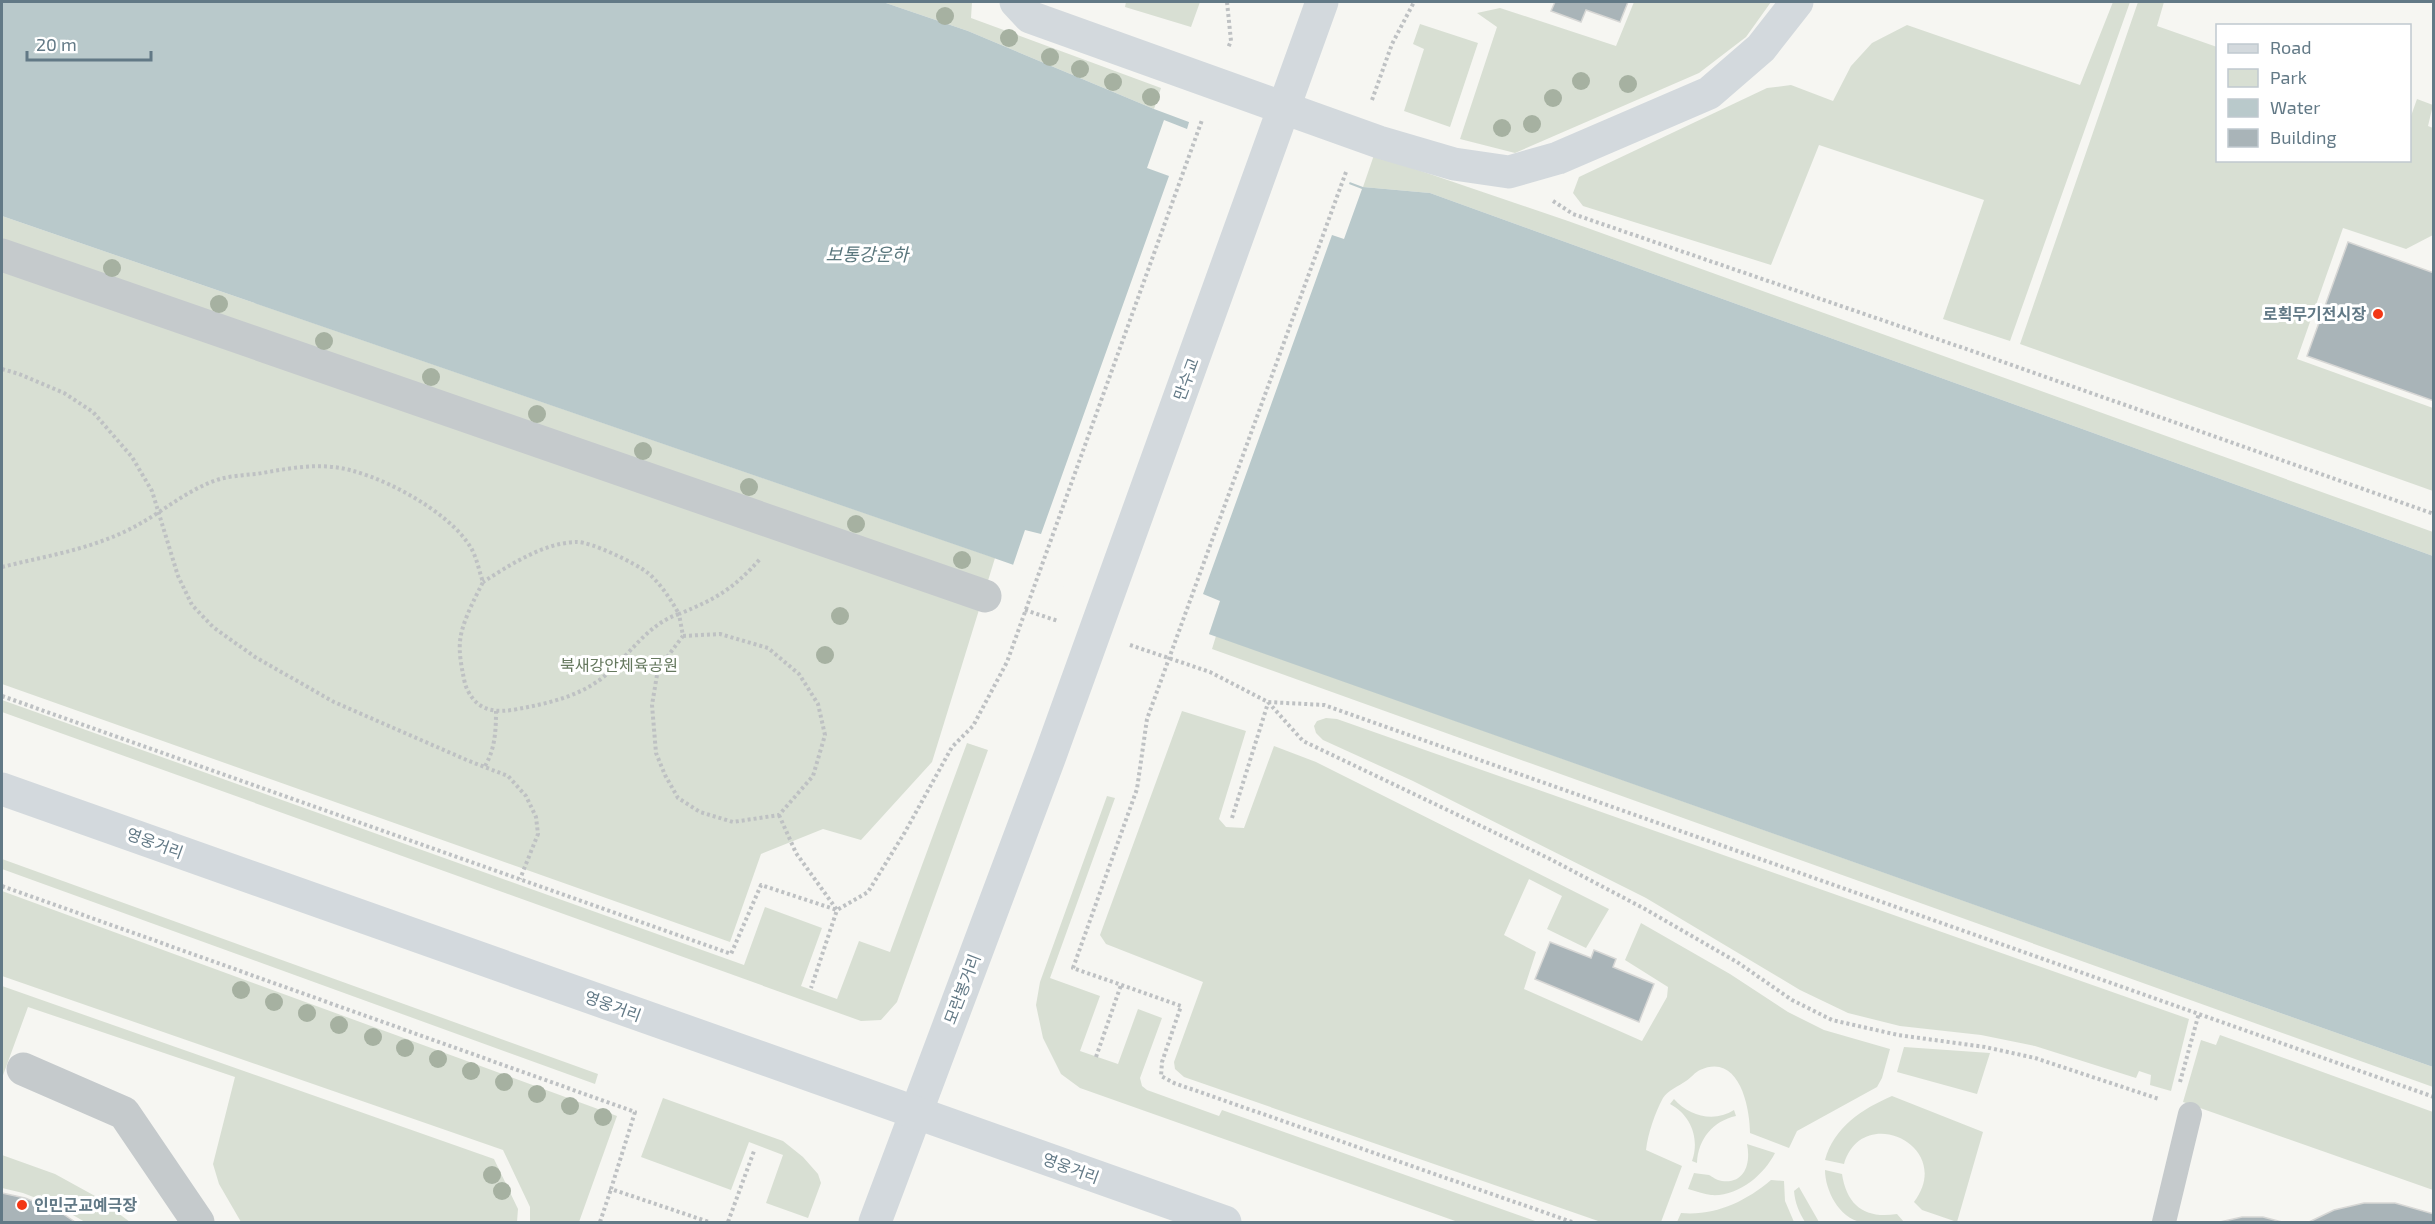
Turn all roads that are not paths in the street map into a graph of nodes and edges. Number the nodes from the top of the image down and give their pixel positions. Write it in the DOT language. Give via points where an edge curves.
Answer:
graph roads {
  1 [pos="1016,2"];
  2 [pos="1322,2"];
  3 [pos="1797,2"];
  4 [pos="2,255"];
  5 [pos="985,596"];
  6 [pos="1050,756"];
  7 [pos="2,789"];
  8 [pos="23,1069"];
  9 [pos="915,1113"];
  10 [pos="2190,1114"];
  11 [pos="198,1222"];
  12 [pos="875,1222"];
  13 [pos="1225,1222"];
  14 [pos="2164,1222"];
  1 -- 3 [label="main road" via="1030,17 1368,138 1454,164 1509,172 1558,158 1709,93 1761,48"];
  2 -- 6 [label="main road, 만수교"];
  4 -- 5 [label="street"];
  6 -- 9 [label="main road, 모란봉거리"];
  7 -- 9 [label="main road, 영웅거리"];
  8 -- 11 [label="street" via="124,1113"];
  9 -- 12 [label="main road, 모란봉거리"];
  9 -- 13 [label="main road, 영웅거리"];
  10 -- 14 [label="lane"];
}
